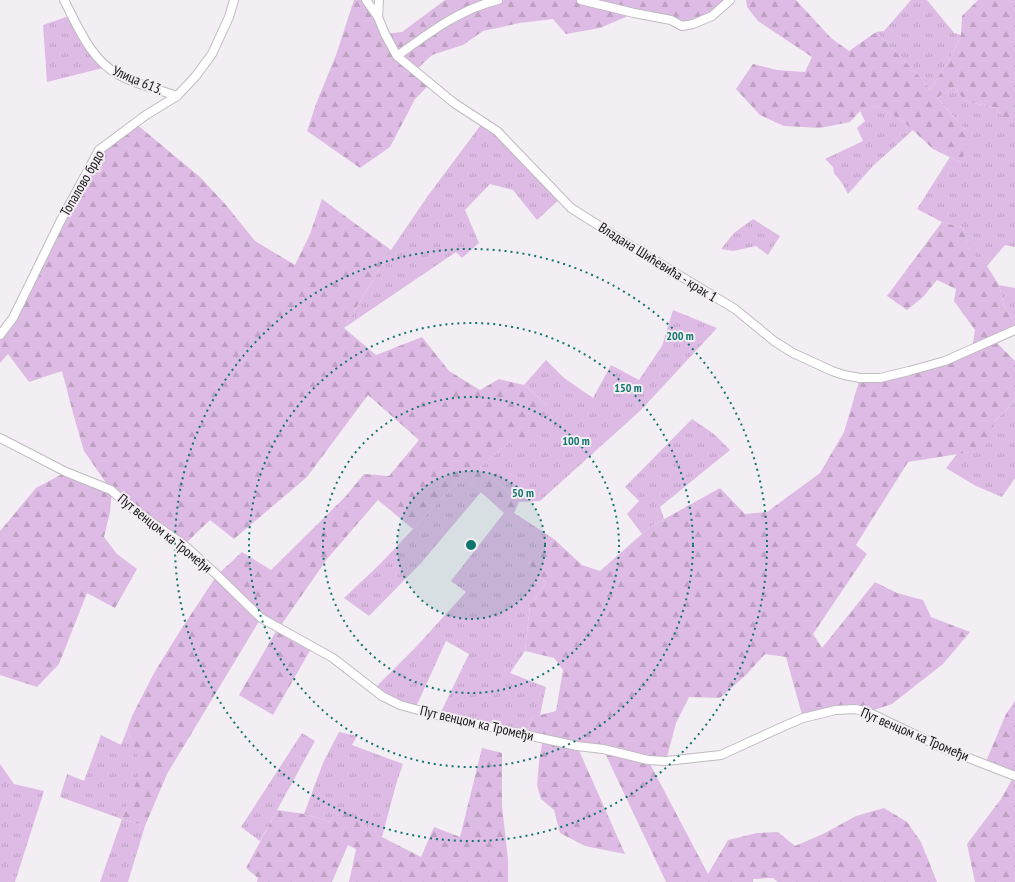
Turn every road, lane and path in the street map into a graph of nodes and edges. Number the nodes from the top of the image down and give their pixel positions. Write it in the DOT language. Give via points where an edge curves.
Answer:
graph roads {
  1 [pos="64,0"];
  2 [pos="234,0"];
  3 [pos="366,0"];
  4 [pos="379,0"];
  5 [pos="498,0"];
  6 [pos="581,0"];
  7 [pos="730,0"];
  8 [pos="378,17"];
  9 [pos="397,56"];
  10 [pos="177,96"];
  11 [pos="1015,330"];
  12 [pos="0,335"];
  13 [pos="0,438"];
  14 [pos="1015,776"];
  1 -- 10 [label="street, Улица 613." via="81,34 107,67 120,75"];
  2 -- 10 [label="street, Топалово брдо" via="212,54"];
  3 -- 8 [label="street, Владана Шићевића - крак 1"];
  4 -- 8 [label="street"];
  5 -- 9 [label="street" via="450,19"];
  6 -- 7 [label="street" via="671,20 682,26 712,16"];
  8 -- 9 [label="street, Владана Шићевића - крак 1"];
  9 -- 11 [label="street, Владана Шићевића - крак 1" via="454,103 497,131 571,208 735,309 793,353 832,371 860,378 880,378 945,361"];
  10 -- 12 [label="street, Топалово брдо" via="146,115 99,150 13,318"];
  13 -- 14 [label="street, Пут венцом ка Тромеђи" via="66,472 112,490 130,507 184,545 261,618 333,658 382,696 400,705 577,746 603,749 648,760 666,761 721,755 804,718 836,710 855,709 868,712 943,748"];
}
